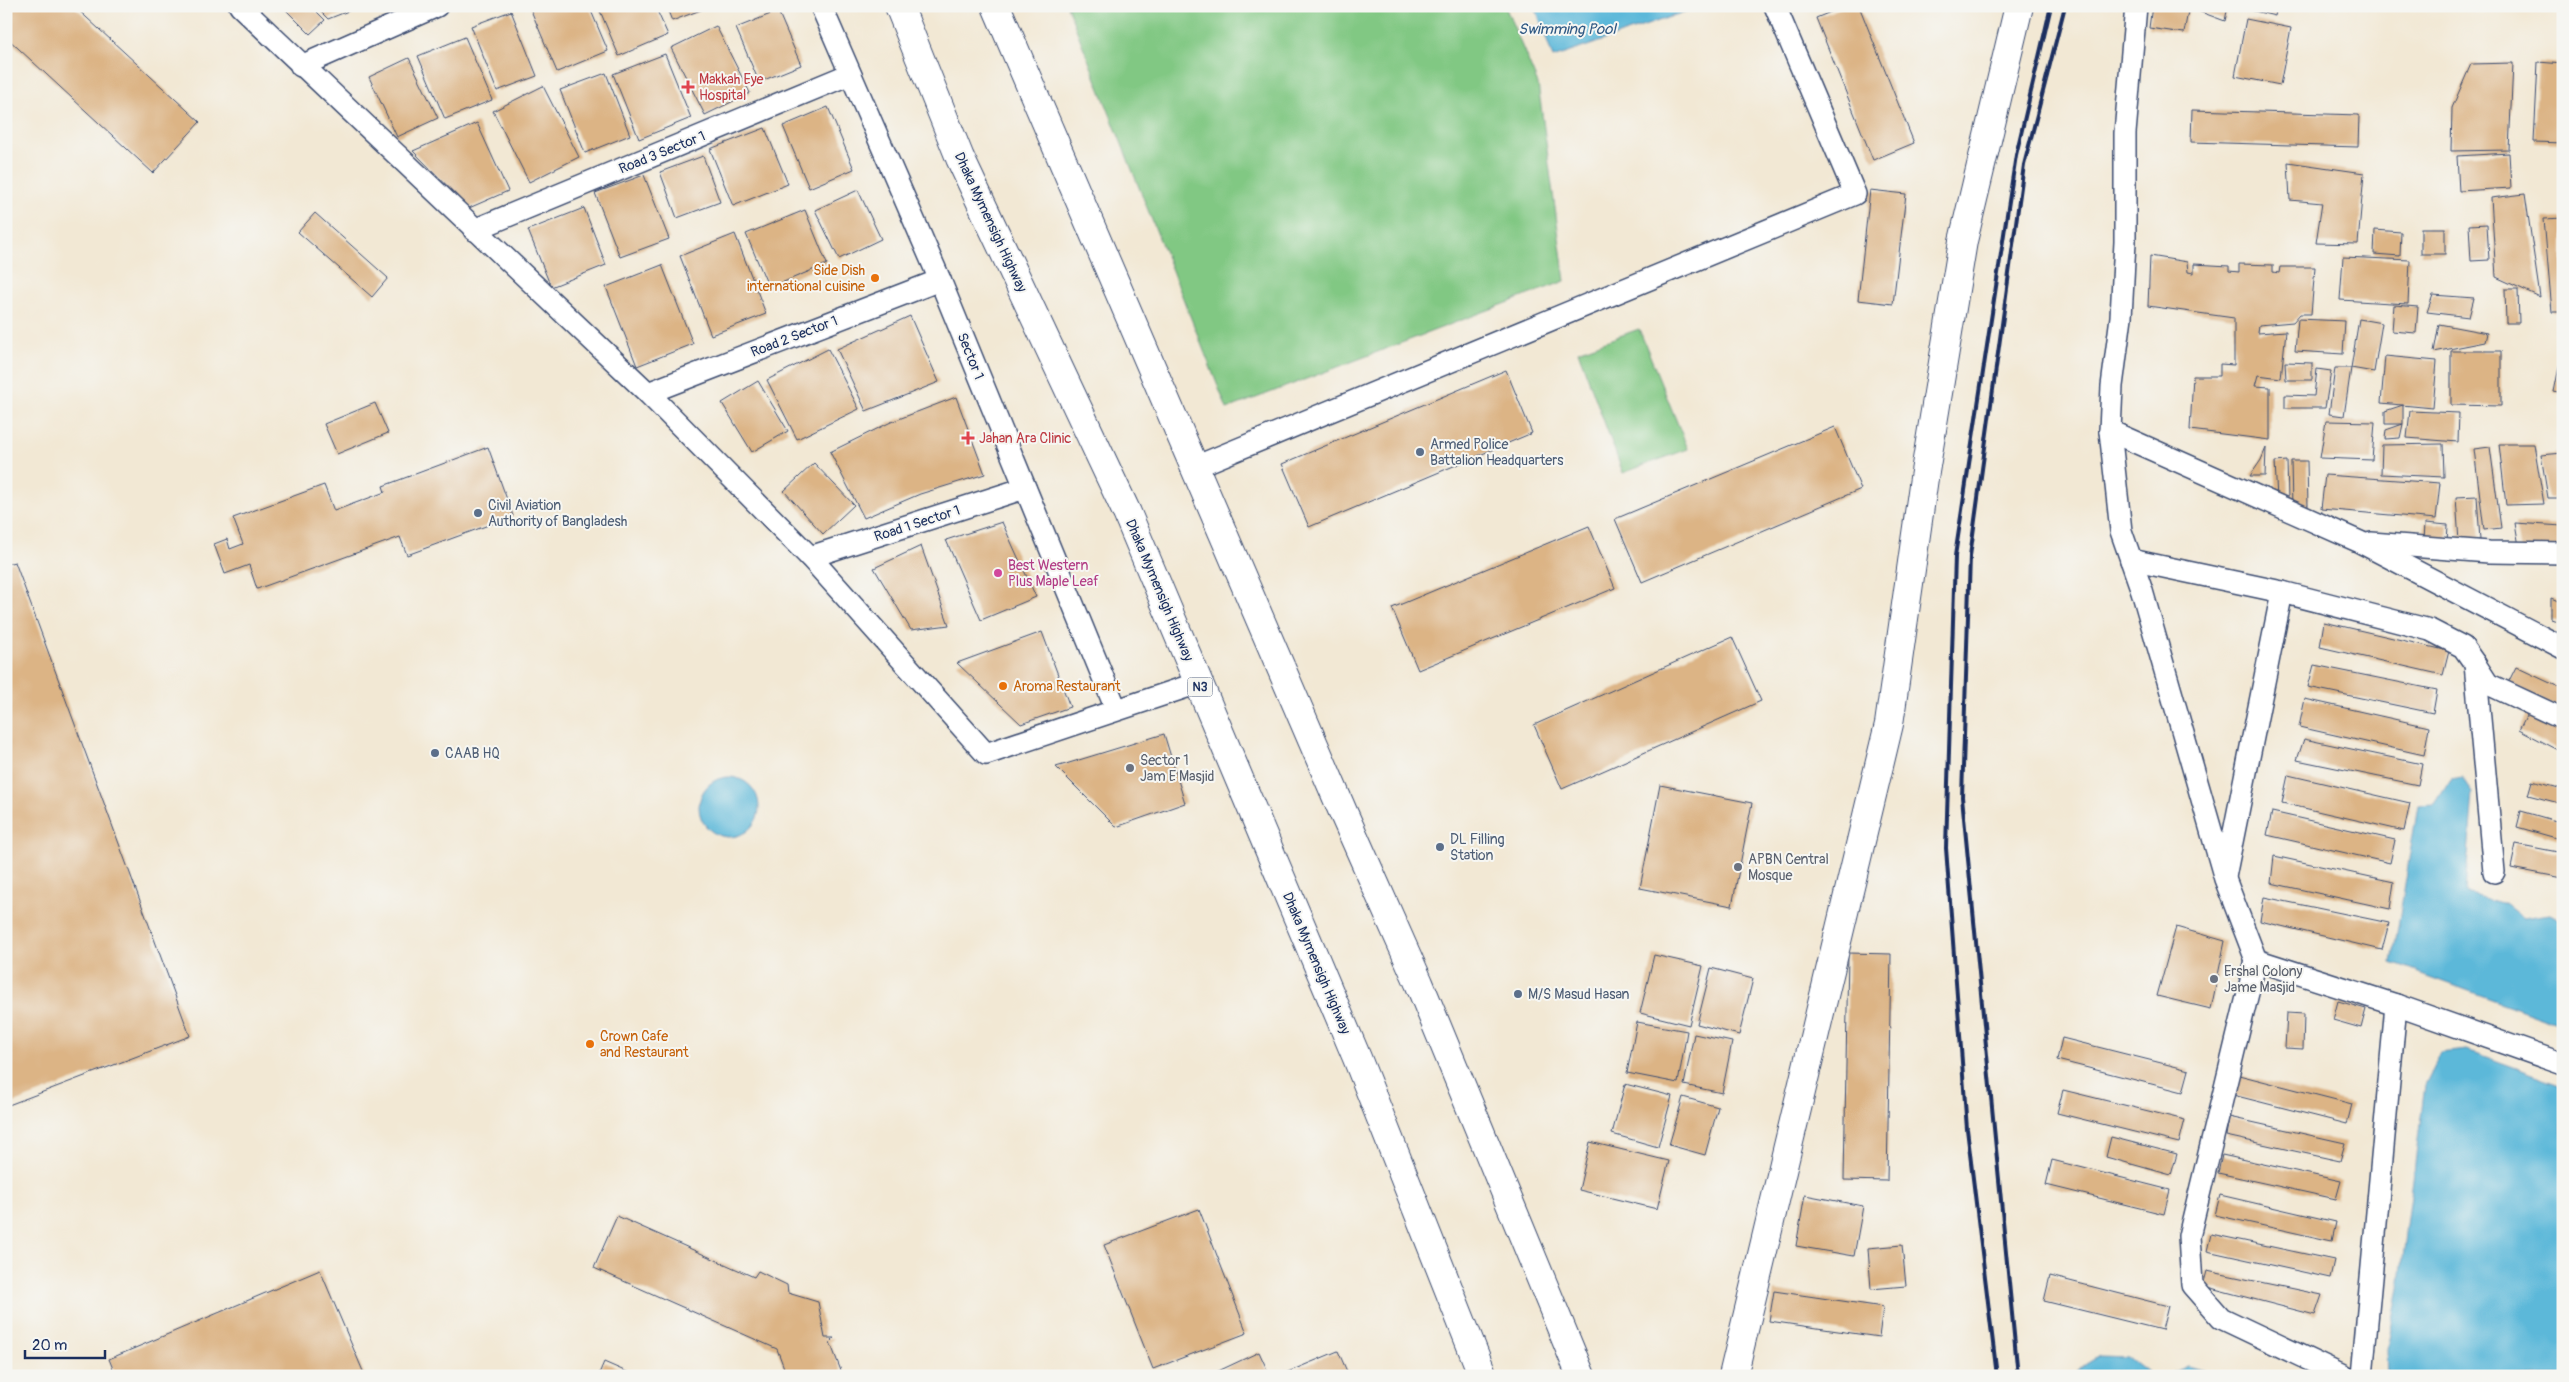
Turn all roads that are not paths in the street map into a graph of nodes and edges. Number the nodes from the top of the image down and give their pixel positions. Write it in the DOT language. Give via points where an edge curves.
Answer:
graph roads {
  1 [pos="240,6"];
  2 [pos="437,6"];
  3 [pos="821,6"];
  4 [pos="899,6"];
  5 [pos="996,6"];
  6 [pos="1775,6"];
  7 [pos="2019,6"];
  8 [pos="2136,6"];
  9 [pos="301,66"];
  10 [pos="850,74"];
  11 [pos="474,230"];
  12 [pos="940,280"];
  13 [pos="648,392"];
  14 [pos="2110,431"];
  15 [pos="1195,467"];
  16 [pos="1025,488"];
  17 [pos="2360,542"];
  18 [pos="2563,553"];
  19 [pos="810,557"];
  20 [pos="2131,560"];
  21 [pos="2282,592"];
  22 [pos="2563,648"];
  23 [pos="2475,664"];
  24 [pos="1198,683"];
  25 [pos="1116,709"];
  26 [pos="2563,719"];
  27 [pos="2494,872"];
  28 [pos="2224,879"];
  29 [pos="2256,960"];
  30 [pos="2396,1005"];
  31 [pos="2563,1064"];
  32 [pos="1483,1376"];
  33 [pos="1581,1376"];
  34 [pos="1733,1376"];
  35 [pos="2343,1376"];
  36 [pos="2362,1376"];
  1 -- 9 [label="street"];
  2 -- 9 [label="street"];
  3 -- 10 [label="street, Sector 1"];
  4 -- 24 [label="main road, Dhaka Mymensigh Highway / N3" via="960,158 1127,513"];
  5 -- 15 [label="main road"];
  6 -- 15 [label="street" via="1855,194"];
  7 -- 34 [label="main road" via="1963,241 1924,478 1889,724"];
  8 -- 14 [label="street" via="2124,133 2125,242"];
  9 -- 11 [label="street"];
  10 -- 11 [label="street, Road 3 Sector 1"];
  10 -- 12 [label="street, Sector 1"];
  11 -- 13 [label="street"];
  12 -- 13 [label="street, Road 2 Sector 1"];
  12 -- 16 [label="street, Sector 1"];
  13 -- 19 [label="street"];
  14 -- 17 [label="street"];
  14 -- 20 [label="street" via="2121,531"];
  15 -- 33 [label="main road" via="1419,983"];
  16 -- 19 [label="street, Road 1 Sector 1"];
  16 -- 25 [label="street, Sector 1"];
  17 -- 18 [label="street" via="2489,552"];
  17 -- 22 [label="street"];
  19 -- 25 [label="street" via="986,754"];
  20 -- 21 [label="street"];
  20 -- 28 [label="street"];
  21 -- 23 [label="street" via="2430,630 2462,647"];
  21 -- 28 [label="street"];
  23 -- 26 [label="street" via="2488,684"];
  23 -- 27 [label="street"];
  24 -- 25 [label="street"];
  24 -- 32 [label="main road, Dhaka Mymensigh Highway / N3" via="1357,1058"];
  28 -- 29 [label="street"];
  29 -- 30 [label="street"];
  29 -- 35 [label="street" via="2189,1236 2192,1285 2221,1318"];
  30 -- 31 [label="street"];
  30 -- 36 [label="street"];
}
